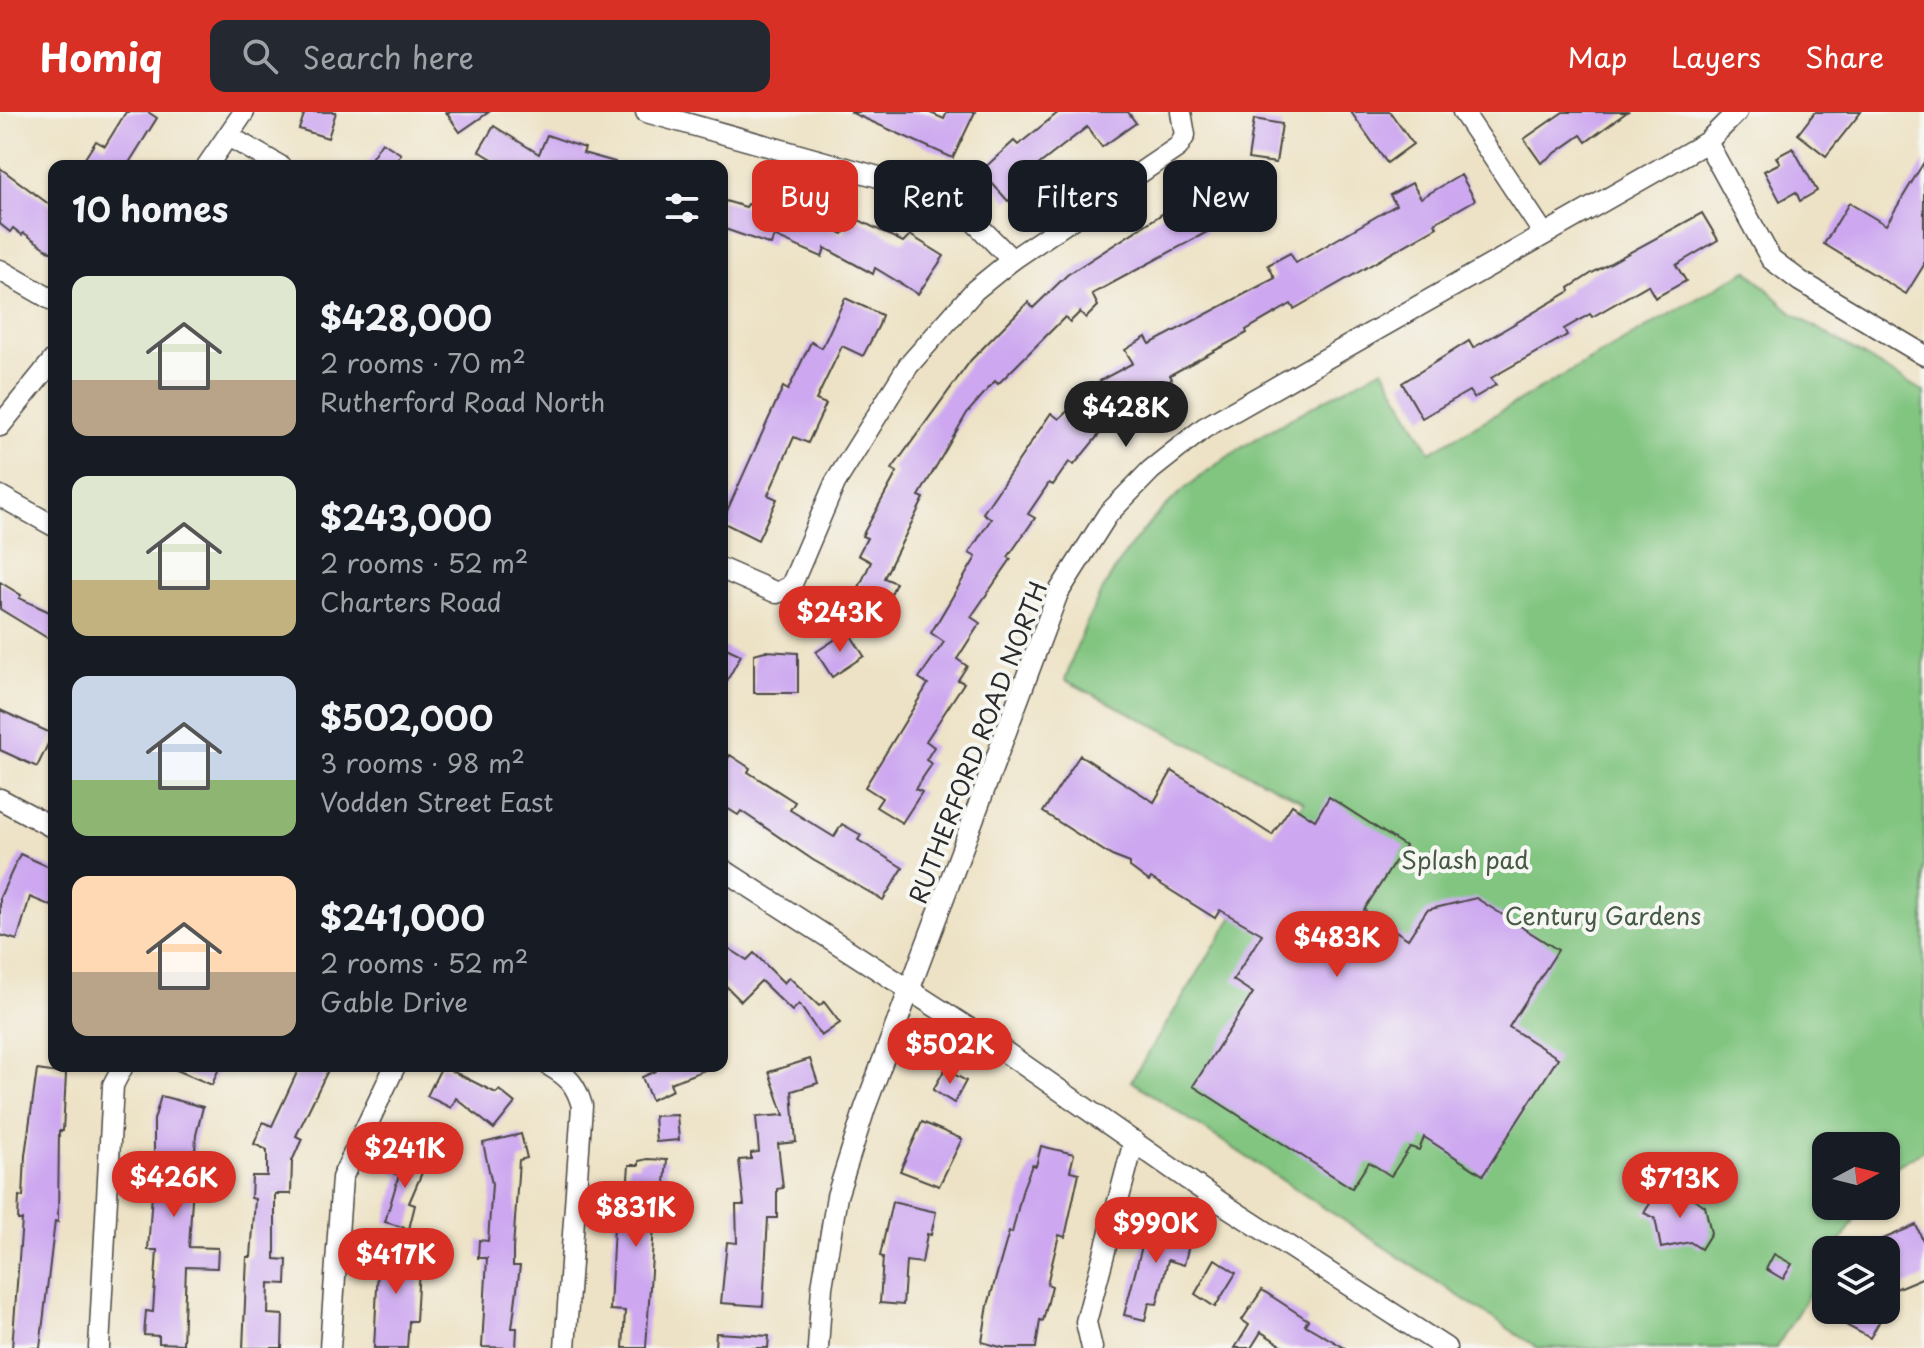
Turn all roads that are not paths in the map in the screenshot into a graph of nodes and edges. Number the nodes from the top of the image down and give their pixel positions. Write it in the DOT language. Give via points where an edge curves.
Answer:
graph roads {
  1 [pos="244,112"];
  2 [pos="646,112"];
  3 [pos="1181,112"];
  4 [pos="1463,112"];
  5 [pos="1737,112"];
  6 [pos="230,137"];
  7 [pos="1707,142"];
  8 [pos="212,160"];
  9 [pos="270,160"];
  10 [pos="1544,234"];
  11 [pos="1012,260"];
  12 [pos="0,270"];
  13 [pos="48,298"];
  14 [pos="1923,351"];
  15 [pos="48,366"];
  16 [pos="0,426"];
  17 [pos="0,496"];
  18 [pos="48,523"];
  19 [pos="728,572"];
  20 [pos="0,799"];
  21 [pos="48,825"];
  22 [pos="728,873"];
  23 [pos="910,991"];
  24 [pos="120,1072"];
  25 [pos="392,1072"];
  26 [pos="560,1072"];
  27 [pos="1134,1141"];
  28 [pos="99,1348"];
  29 [pos="330,1348"];
  30 [pos="565,1348"];
  31 [pos="818,1348"];
  32 [pos="1092,1348"];
  33 [pos="1446,1348"];
  1 -- 6 [label="street"];
  2 -- 11 [label="street" via="950,197"];
  3 -- 11 [label="street" via="1185,135 1178,147"];
  4 -- 10 [label="street"];
  5 -- 7 [label="street, RUTHERFORD ROAD NORTH"];
  6 -- 8 [label="street"];
  6 -- 9 [label="street"];
  7 -- 10 [label="street, RUTHERFORD ROAD NORTH"];
  7 -- 14 [label="street" via="1771,259"];
  10 -- 23 [label="street, RUTHERFORD ROAD NORTH" via="1204,428 1151,470 1108,514 1058,593"];
  11 -- 19 [label="street" via="975,290 908,366 835,483 791,586 777,593"];
  12 -- 13 [label="street"];
  15 -- 16 [label="street"];
  17 -- 18 [label="street"];
  20 -- 21 [label="street"];
  22 -- 23 [label="street"];
  23 -- 27 [label="street"];
  23 -- 31 [label="street, RUTHERFORD ROAD NORTH" via="837,1196"];
  24 -- 28 [label="street" via="113,1085"];
  25 -- 29 [label="street" via="342,1178"];
  26 -- 30 [label="street" via="577,1089 582,1106"];
  27 -- 32 [label="street" via="1086,1322"];
  27 -- 33 [label="street"];
}
